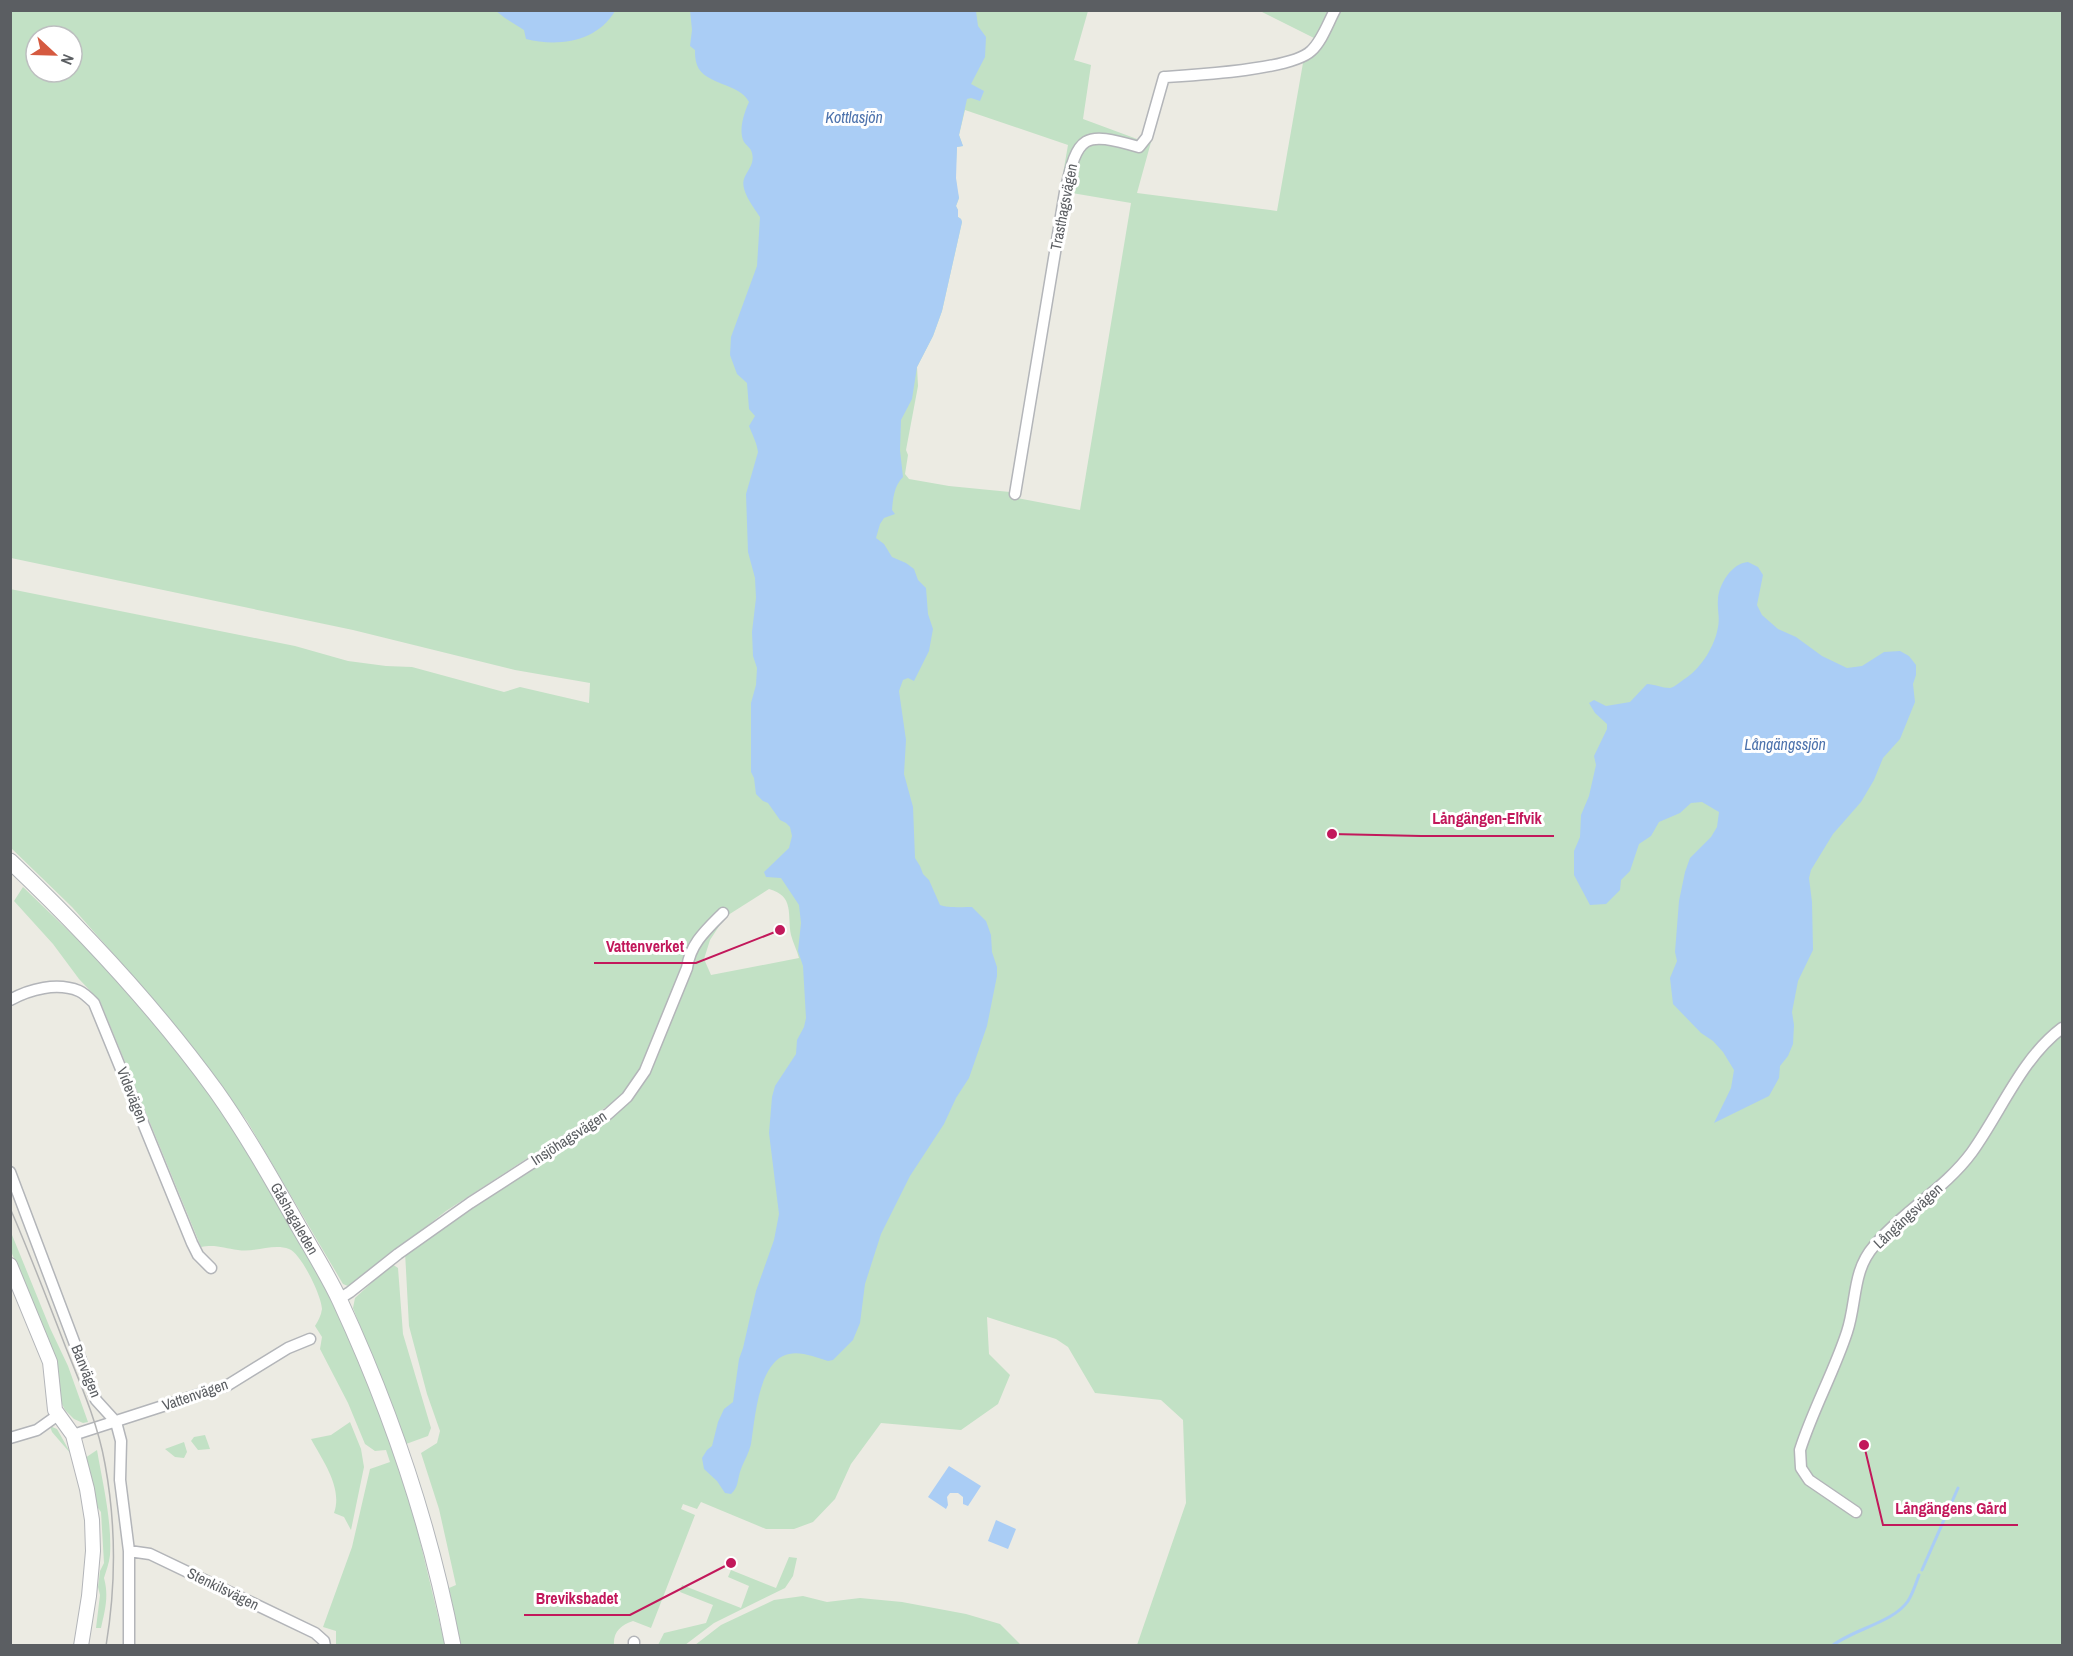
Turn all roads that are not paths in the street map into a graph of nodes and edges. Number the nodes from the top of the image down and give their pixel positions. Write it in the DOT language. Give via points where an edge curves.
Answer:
graph roads {
  1 [pos="1335,10"];
  2 [pos="1015,494"];
  3 [pos="10,861"];
  4 [pos="723,913"];
  5 [pos="10,1000"];
  6 [pos="2062,1028"];
  7 [pos="10,1172"];
  8 [pos="10,1265"];
  9 [pos="211,1268"];
  10 [pos="339,1299"];
  11 [pos="309,1339"];
  12 [pos="58,1415"];
  13 [pos="116,1422"];
  14 [pos="73,1435"];
  15 [pos="10,1438"];
  16 [pos="1856,1512"];
  17 [pos="129,1551"];
  18 [pos="81,1646"];
  19 [pos="129,1646"];
  20 [pos="326,1646"];
  21 [pos="453,1646"];
  1 -- 2 [label="street, Trasthagsvägen" via="1314,48 1303,56 1263,68 1164,77 1147,137 1139,147 1098,137 1081,143 1073,157 1065,192"];
  3 -- 10 [label="main road, Gåshagaleden" via="145,1000 215,1089 254,1149"];
  4 -- 10 [label="street, Insjöhagsvägen" via="698,938 645,1071 627,1097 608,1114 461,1209"];
  5 -- 9 [label="street, Videvägen" via="39,988 59,987 80,991 94,1003 195,1249"];
  6 -- 16 [label="street, Långängsvägen" via="2032,1056 1957,1171 1892,1228 1863,1262 1848,1330 1800,1450 1801,1468 1809,1480"];
  7 -- 13 [label="street, Banvägen" via="96,1400"];
  8 -- 12 [label="street" via="50,1362 53,1404"];
  10 -- 21 [label="main road, Gåshagaleden" via="408,1473"];
  11 -- 13 [label="street, Vattenvägen" via="228,1384"];
  12 -- 14 [label="street"];
  12 -- 15 [label="street" via="37,1430"];
  13 -- 14 [label="street, Vattenvägen"];
  13 -- 17 [label="street" via="121,1441 120,1480"];
  14 -- 18 [label="street" via="92,1520 92,1578"];
  17 -- 19 [label="street"];
  17 -- 20 [label="street, Stenkilsvägen" via="150,1554 315,1634"];
}
